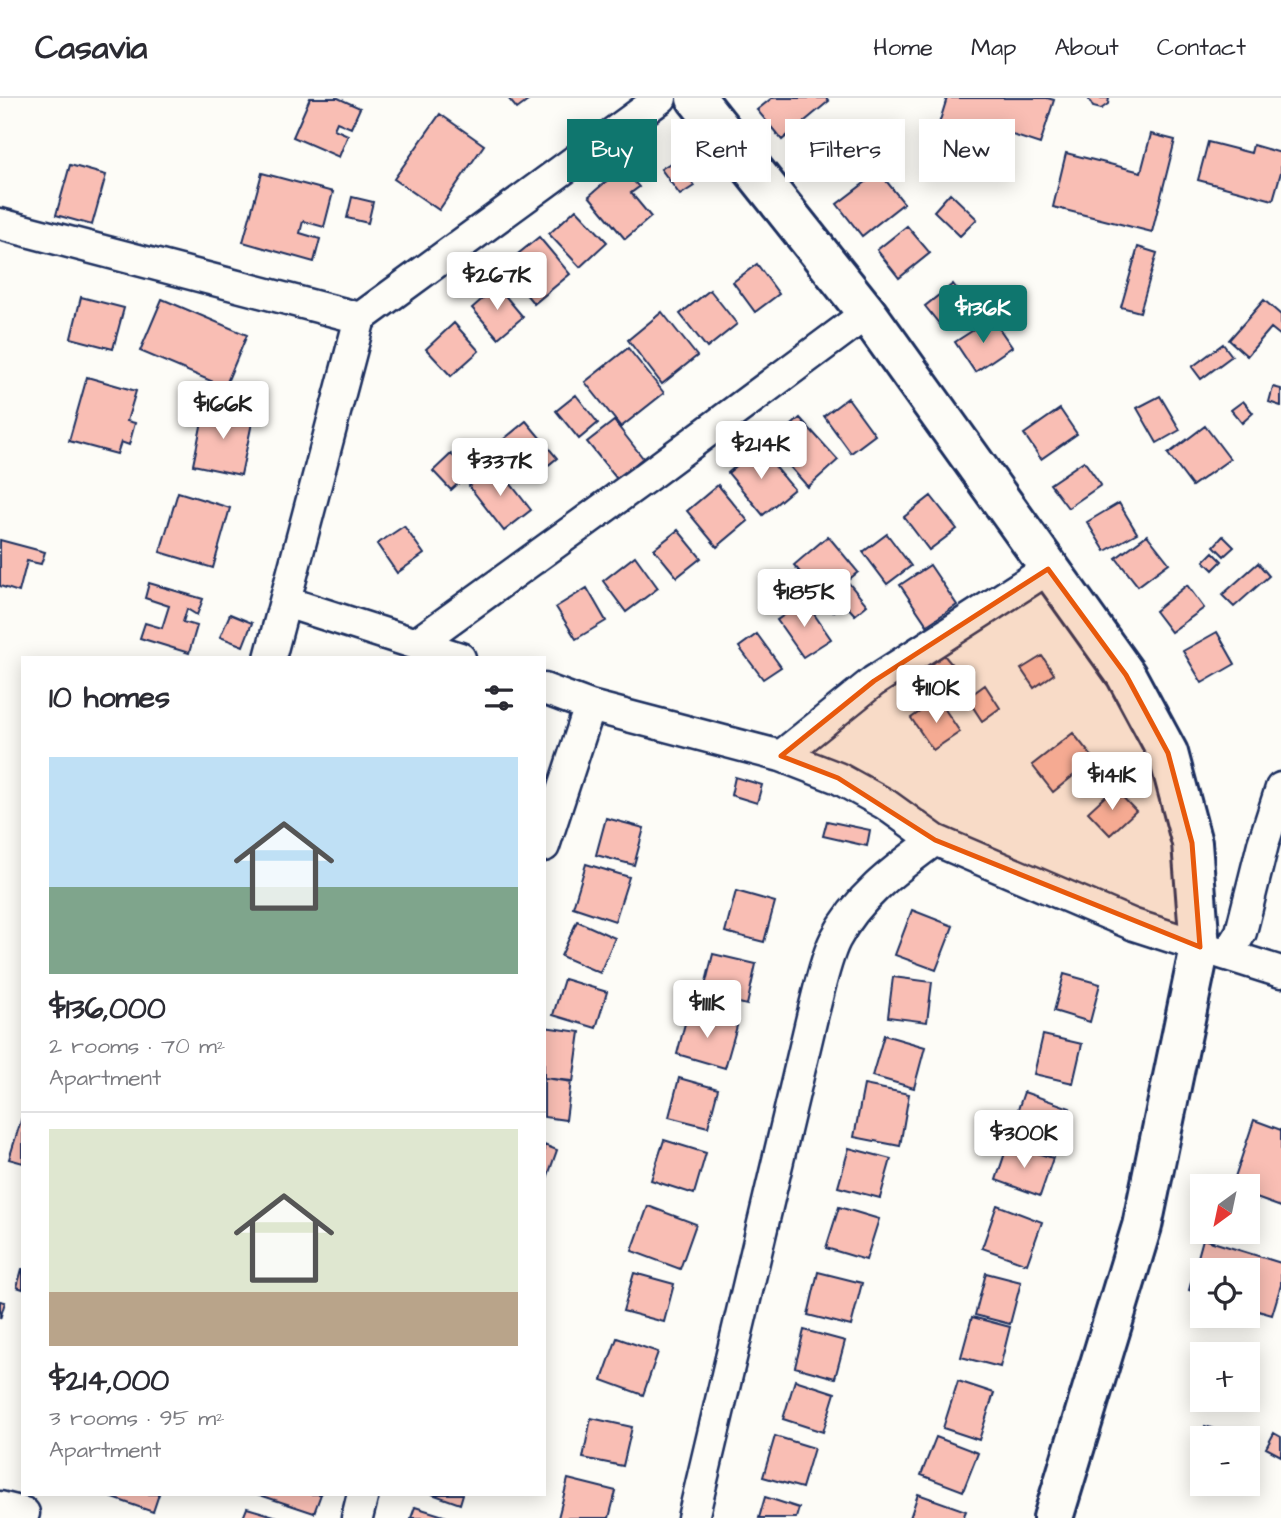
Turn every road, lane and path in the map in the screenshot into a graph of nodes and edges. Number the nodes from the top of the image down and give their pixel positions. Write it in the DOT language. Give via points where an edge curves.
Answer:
graph roads {
  1 [pos="661,98"];
  2 [pos="696,98"];
  3 [pos="0,224"];
  4 [pos="867,313"];
  5 [pos="360,318"];
  6 [pos="1048,569"];
  7 [pos="286,602"];
  8 [pos="416,644"];
  9 [pos="271,656"];
  10 [pos="454,656"];
  11 [pos="546,690"];
  12 [pos="590,706"];
  13 [pos="781,756"];
  14 [pos="1281,788"];
  15 [pos="546,840"];
  16 [pos="935,840"];
  17 [pos="1213,951"];
  18 [pos="1281,972"];
  19 [pos="362,1496"];
  20 [pos="357,1518"];
  21 [pos="692,1518"];
  22 [pos="1053,1518"];
  1 -- 5 [label="street"];
  2 -- 4 [label="main road"];
  3 -- 5 [label="street"];
  4 -- 6 [label="main road"];
  4 -- 8 [label="street"];
  5 -- 7 [label="street"];
  6 -- 13 [label="street" via="874,681"];
  6 -- 17 [label="main road" via="1126,675 1168,753"];
  7 -- 8 [label="street"];
  7 -- 9 [label="street"];
  8 -- 10 [label="street"];
  11 -- 12 [label="street"];
  12 -- 13 [label="street"];
  12 -- 15 [label="street"];
  13 -- 16 [label="street" via="838,778"];
  14 -- 17 [label="street" via="1241,932"];
  16 -- 17 [label="street" via="1134,925"];
  16 -- 21 [label="street" via="883,878 834,941"];
  17 -- 18 [label="street"];
  17 -- 22 [label="main road" via="1142,1226"];
  19 -- 20 [label="street"];
}
